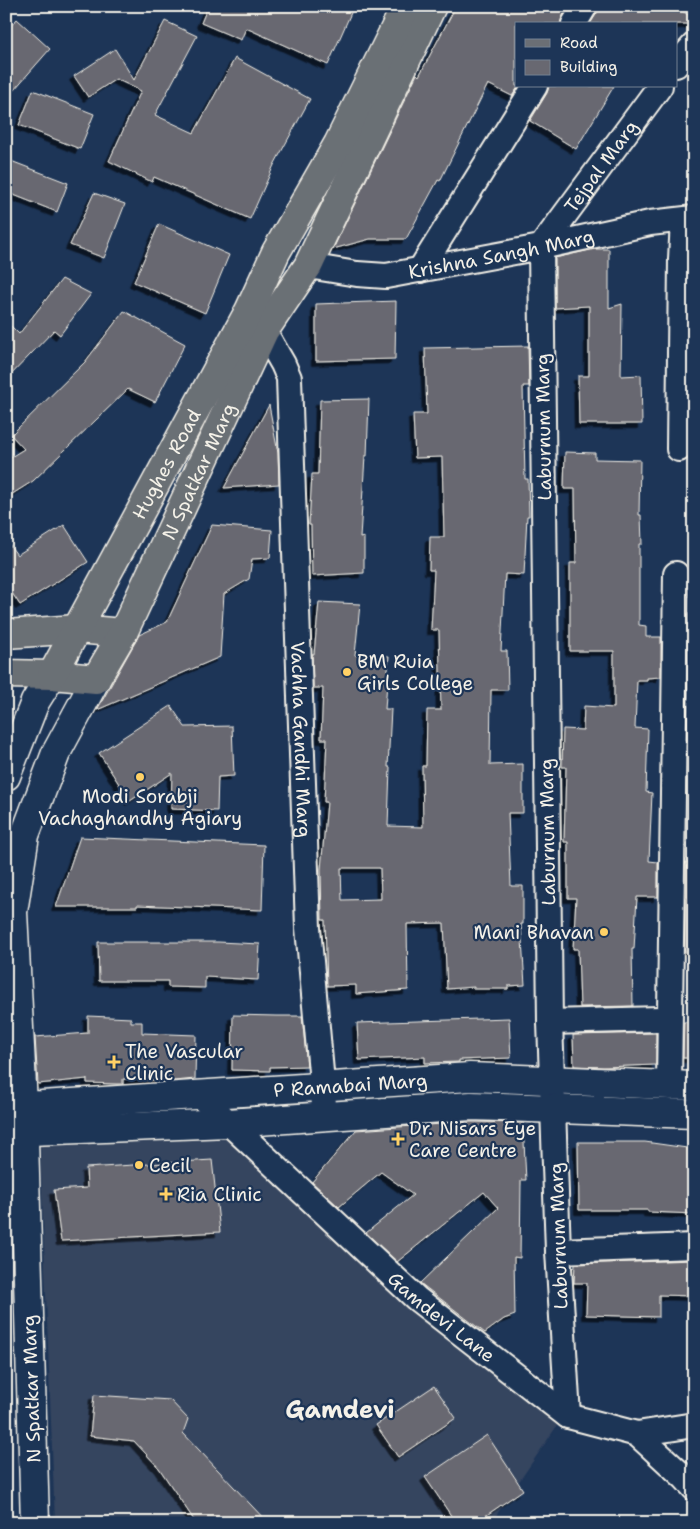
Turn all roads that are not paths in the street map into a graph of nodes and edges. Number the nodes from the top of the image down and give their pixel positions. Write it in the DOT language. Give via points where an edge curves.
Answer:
graph roads {
  1 [pos="406,6"];
  2 [pos="432,6"];
  3 [pos="584,6"];
  4 [pos="575,22"];
  5 [pos="694,45"];
  6 [pos="678,63"];
  7 [pos="534,88"];
  8 [pos="659,88"];
  9 [pos="688,219"];
  10 [pos="541,247"];
  11 [pos="276,252"];
  12 [pos="308,266"];
  13 [pos="420,270"];
  14 [pos="264,331"];
  15 [pos="679,449"];
  16 [pos="676,574"];
  17 [pos="77,629"];
  18 [pos="123,633"];
  19 [pos="6,634"];
  20 [pos="6,674"];
  21 [pos="52,675"];
  22 [pos="96,679"];
  23 [pos="6,776"];
  24 [pos="660,1019"];
  25 [pos="550,1022"];
  26 [pos="13,1037"];
  27 [pos="470,1077"];
  28 [pos="552,1081"];
  29 [pos="362,1084"];
  30 [pos="322,1086"];
  31 [pos="682,1086"];
  32 [pos="199,1096"];
  33 [pos="14,1105"];
  34 [pos="471,1106"];
  35 [pos="553,1109"];
  36 [pos="365,1113"];
  37 [pos="694,1114"];
  38 [pos="326,1116"];
  39 [pos="228,1123"];
  40 [pos="15,1132"];
  41 [pos="694,1246"];
  42 [pos="558,1251"];
  43 [pos="568,1416"];
  44 [pos="694,1425"];
  45 [pos="637,1434"];
  46 [pos="694,1488"];
  47 [pos="35,1523"];
  1 -- 11 [label="main road, Hughes Road" via="338,144"];
  2 -- 12 [label="main road, N Spatkar Marg"];
  3 -- 4 [label="street"];
  5 -- 6 [label="street"];
  7 -- 13 [label="street"];
  8 -- 10 [label="street, Tejpal Marg"];
  9 -- 10 [label="street, Krishna Sangh Marg" via="650,223"];
  9 -- 15 [label="street"];
  10 -- 13 [label="street, Krishna Sangh Marg"];
  10 -- 25 [label="street, Laburnum Marg"];
  11 -- 12 [label="main road"];
  11 -- 17 [label="main road, Hughes Road" via="249,311"];
  12 -- 13 [label="street, Krishna Sangh Marg" via="386,276"];
  12 -- 14 [label="main road, N Spatkar Marg"];
  14 -- 18 [label="main road, N Spatkar Marg"];
  14 -- 30 [label="street, Vachha Gandhi Marg" via="289,378 308,928"];
  16 -- 31 [label="street"];
  17 -- 18 [label="main road"];
  17 -- 19 [label="main road"];
  17 -- 21 [label="main road, Hughes Road"];
  18 -- 22 [label="main road, N Spatkar Marg"];
  20 -- 21 [label="main road"];
  21 -- 22 [label="main road"];
  21 -- 23 [label="main road" via="35,702"];
  22 -- 26 [label="main road, N Spatkar Marg" via="56,753 25,835 13,912"];
  24 -- 25 [label="street"];
  25 -- 28 [label="street, Laburnum Marg"];
  26 -- 33 [label="main road, N Spatkar Marg"];
  27 -- 28 [label="main road, P Ramabai Marg"];
  27 -- 29 [label="main road, P Ramabai Marg"];
  27 -- 34 [label="main road"];
  28 -- 31 [label="main road, P Ramabai Marg"];
  28 -- 35 [label="street, Laburnum Marg"];
  29 -- 30 [label="main road, P Ramabai Marg"];
  29 -- 36 [label="main road"];
  30 -- 32 [label="main road, P Ramabai Marg"];
  30 -- 38 [label="street, Vachha Gandhi Marg"];
  32 -- 33 [label="main road, P Ramabai Marg"];
  32 -- 39 [label="street, Gamdevi Lane"];
  33 -- 40 [label="main road, N Spatkar Marg"];
  34 -- 35 [label="main road, P Ramabai Marg"];
  34 -- 36 [label="main road, P Ramabai Marg"];
  35 -- 37 [label="main road, P Ramabai Marg"];
  35 -- 42 [label="street, Laburnum Marg"];
  36 -- 38 [label="main road, P Ramabai Marg"];
  38 -- 39 [label="main road, P Ramabai Marg"];
  39 -- 40 [label="main road, P Ramabai Marg"];
  39 -- 43 [label="street, Gamdevi Lane" via="417,1299"];
  40 -- 47 [label="main road, N Spatkar Marg"];
  41 -- 42 [label="street"];
  42 -- 43 [label="street, Laburnum Marg"];
  43 -- 45 [label="street, Gamdevi Lane"];
  44 -- 45 [label="street, Gamdevi Lane"];
  45 -- 46 [label="street"];
}
